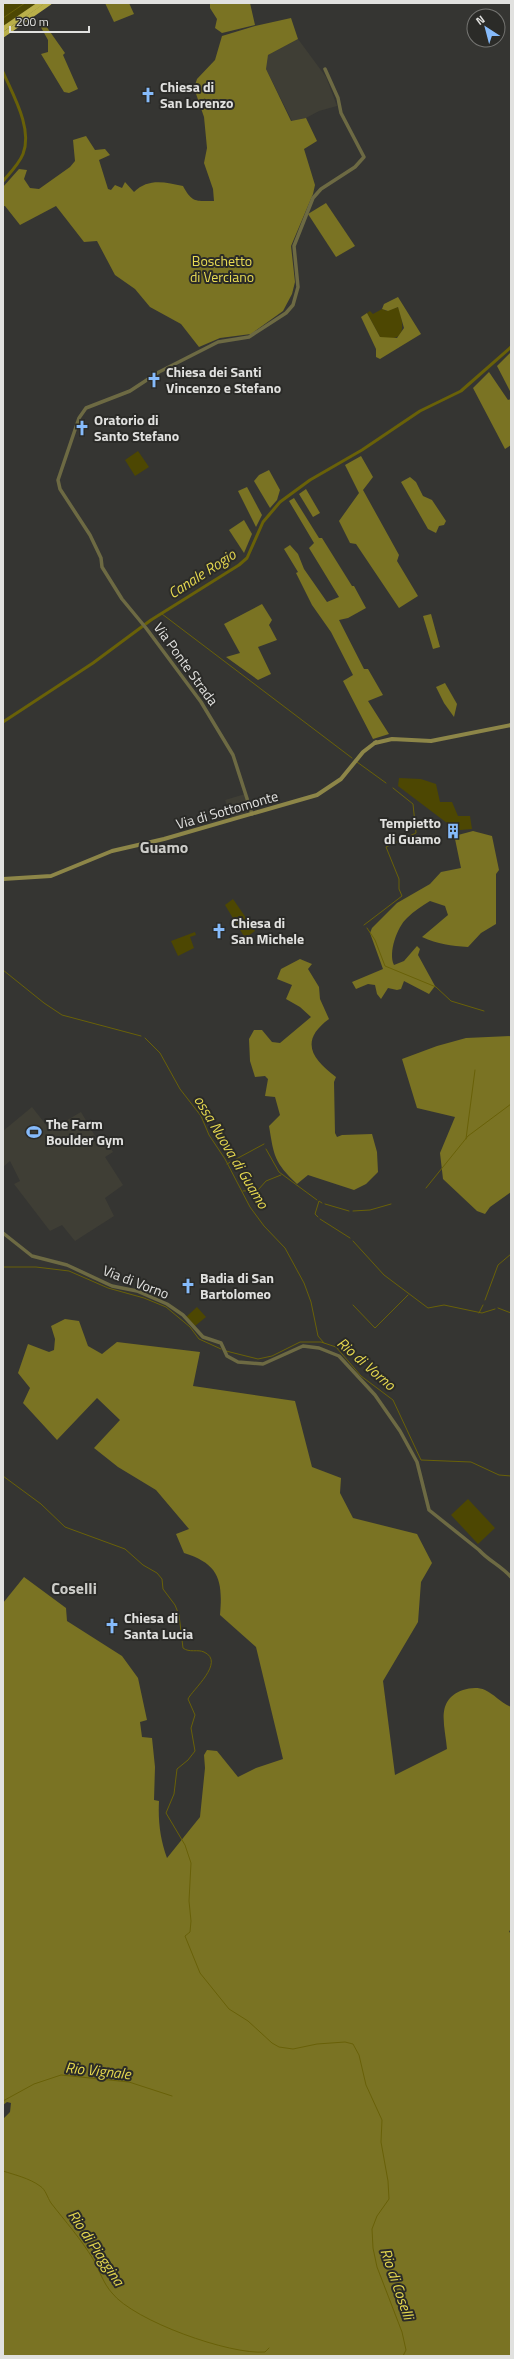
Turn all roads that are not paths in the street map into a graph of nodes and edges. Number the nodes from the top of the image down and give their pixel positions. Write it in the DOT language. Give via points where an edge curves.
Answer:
graph roads {
  1 [pos="41,3"];
  2 [pos="49,3"];
  3 [pos="3,29"];
  4 [pos="3,34"];
  5 [pos="325,69"];
  6 [pos="511,725"];
  7 [pos="252,814"];
  8 [pos="3,879"];
  9 [pos="3,1233"];
  10 [pos="511,1577"];
  1 -- 3 [label="highway"];
  2 -- 4 [label="highway"];
  5 -- 7 [label="street, Via Ponte Strada" via="338,98 341,112 364,157 355,168 321,189 313,198 294,246 298,280 293,305 286,313 249,337 218,342 130,390 86,408 79,418 58,485 90,535 101,558 102,568 122,599 201,702 233,755"];
  6 -- 7 [label="main road, Via di Sottomonte" via="431,741 392,739 376,742 363,752 348,772 317,795"];
  7 -- 8 [label="main road, Via di Sottomonte" via="112,851 43,878"];
  9 -- 10 [label="street, Via di Vorno" via="32,1256 67,1265 112,1286 137,1291 167,1304 183,1315 203,1338 222,1345 225,1354 238,1362 263,1364 303,1346 319,1348 339,1356 375,1395 400,1431 417,1462 430,1510 486,1558 500,1565"];
}
